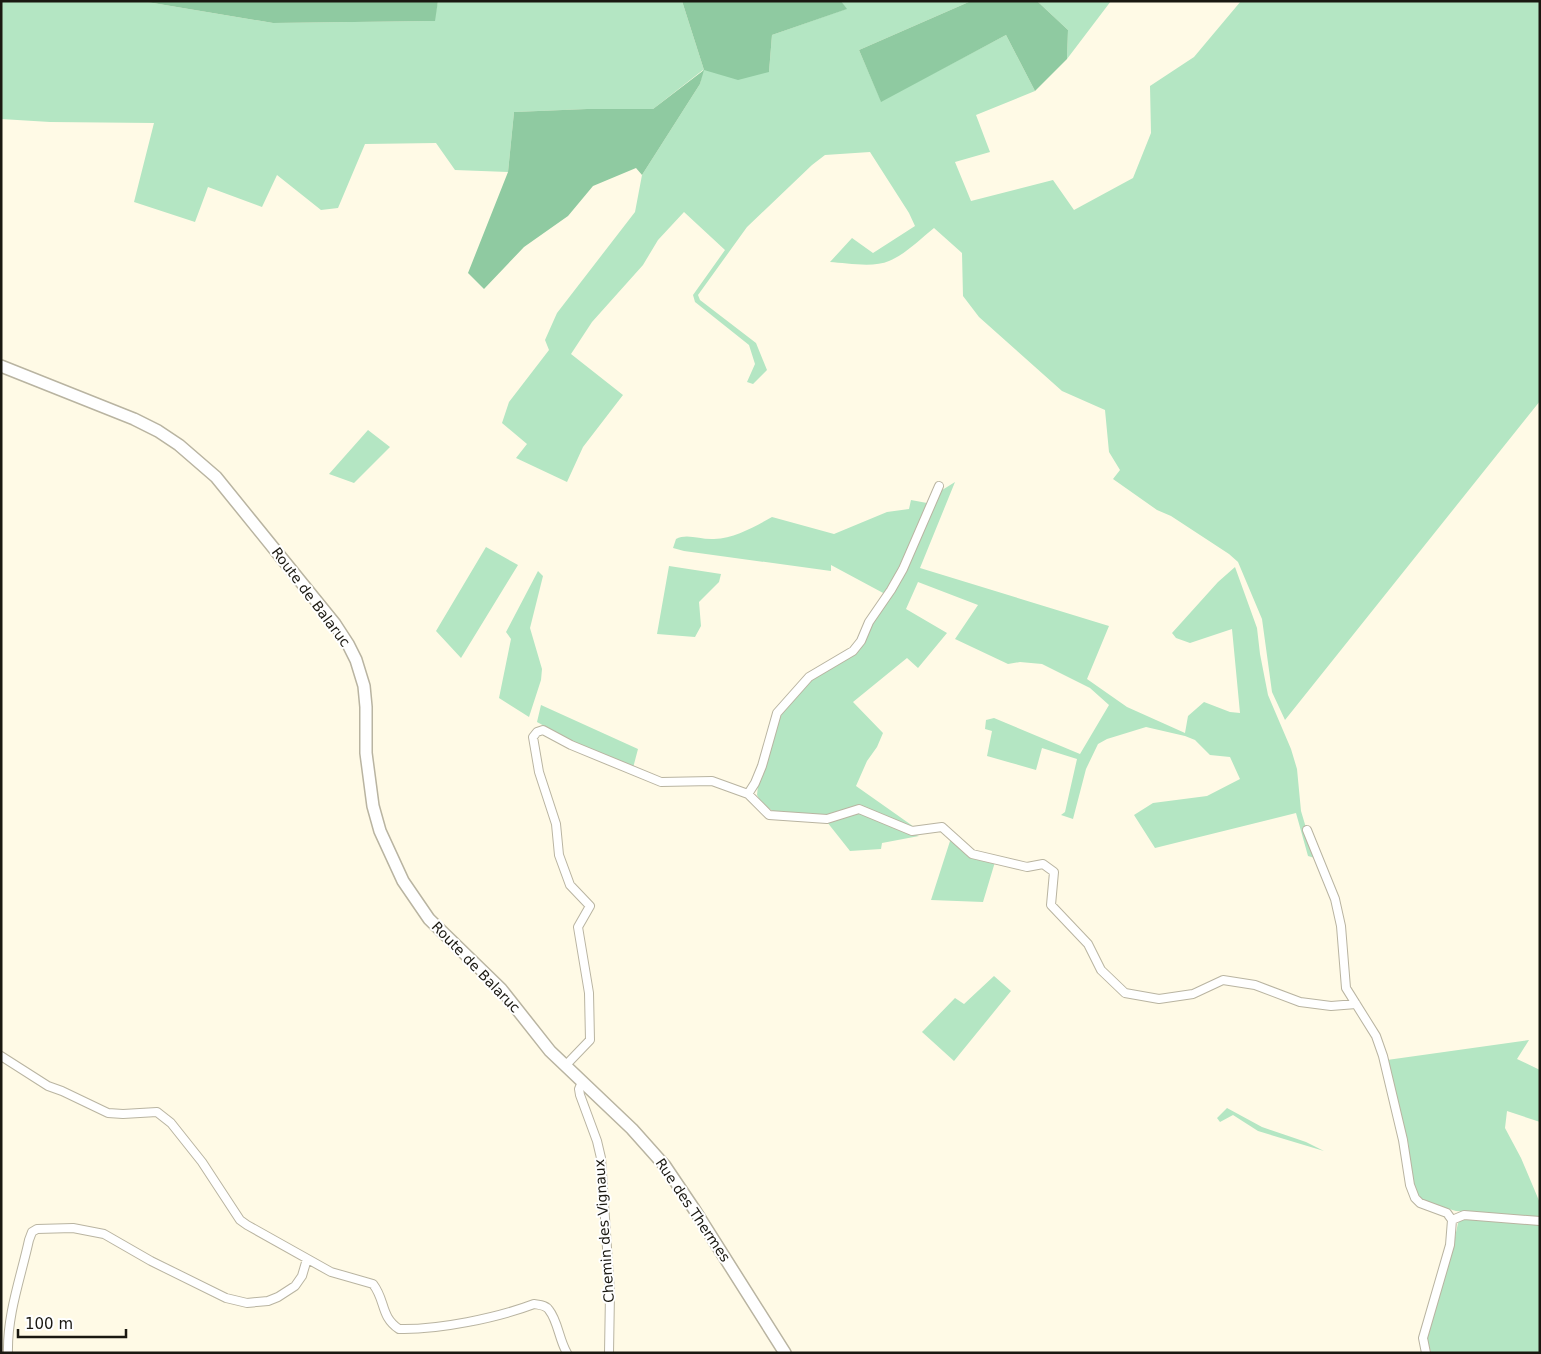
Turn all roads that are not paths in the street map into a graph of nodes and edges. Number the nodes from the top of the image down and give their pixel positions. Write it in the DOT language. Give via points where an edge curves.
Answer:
graph roads {
  1 [pos="1,366"];
  2 [pos="939,486"];
  3 [pos="748,794"];
  4 [pos="1307,830"];
  5 [pos="1356,1004"];
  6 [pos="1,1056"];
  7 [pos="565,1066"];
  8 [pos="582,1082"];
  9 [pos="1452,1220"];
  10 [pos="1540,1221"];
  11 [pos="307,1259"];
  12 [pos="8,1353"];
  13 [pos="567,1353"];
  14 [pos="609,1353"];
  15 [pos="785,1353"];
  16 [pos="1426,1353"];
  1 -- 7 [label="main road, Route de Balaruc" via="134,420 179,445 216,477 335,624 356,660 364,686 366,753 373,806 403,881 429,920 501,989"];
  2 -- 3 [label="street" via="903,569 869,622 861,642 853,651 809,677 777,713 762,766"];
  3 -- 5 [label="street" via="769,815 827,819 859,809 912,831 942,827 972,854 1027,867 1043,864 1054,872 1051,905 1088,944 1101,970 1125,993 1159,1000 1193,994 1224,980 1255,986 1300,1002 1331,1006"];
  3 -- 7 [label="street" via="712,781 660,782 543,730 533,737 539,772 556,824 559,855 570,885 590,906 578,927 589,993 590,1040"];
  4 -- 5 [label="street" via="1335,899 1341,926 1346,988"];
  5 -- 9 [label="street" via="1376,1036 1383,1056 1415,1198 1447,1214"];
  6 -- 11 [label="street" via="48,1086 108,1113 157,1112 171,1123 202,1162 240,1220"];
  7 -- 8 [label="main road, Route de Balaruc"];
  8 -- 14 [label="street, Chemin des Vignaux" via="580,1095 601,1158 610,1294"];
  8 -- 15 [label="main road, Rue des Thermes" via="632,1129 665,1166"];
  9 -- 10 [label="street" via="1464,1216"];
  9 -- 16 [label="street" via="1450,1245 1422,1338"];
  11 -- 12 [label="street" via="295,1286 268,1302 247,1303 226,1298 104,1234 73,1228 37,1229 29,1240 15,1294"];
  11 -- 13 [label="street" via="331,1272 372,1284 387,1318 399,1329 494,1317 534,1304 541,1305 550,1311"];
}
